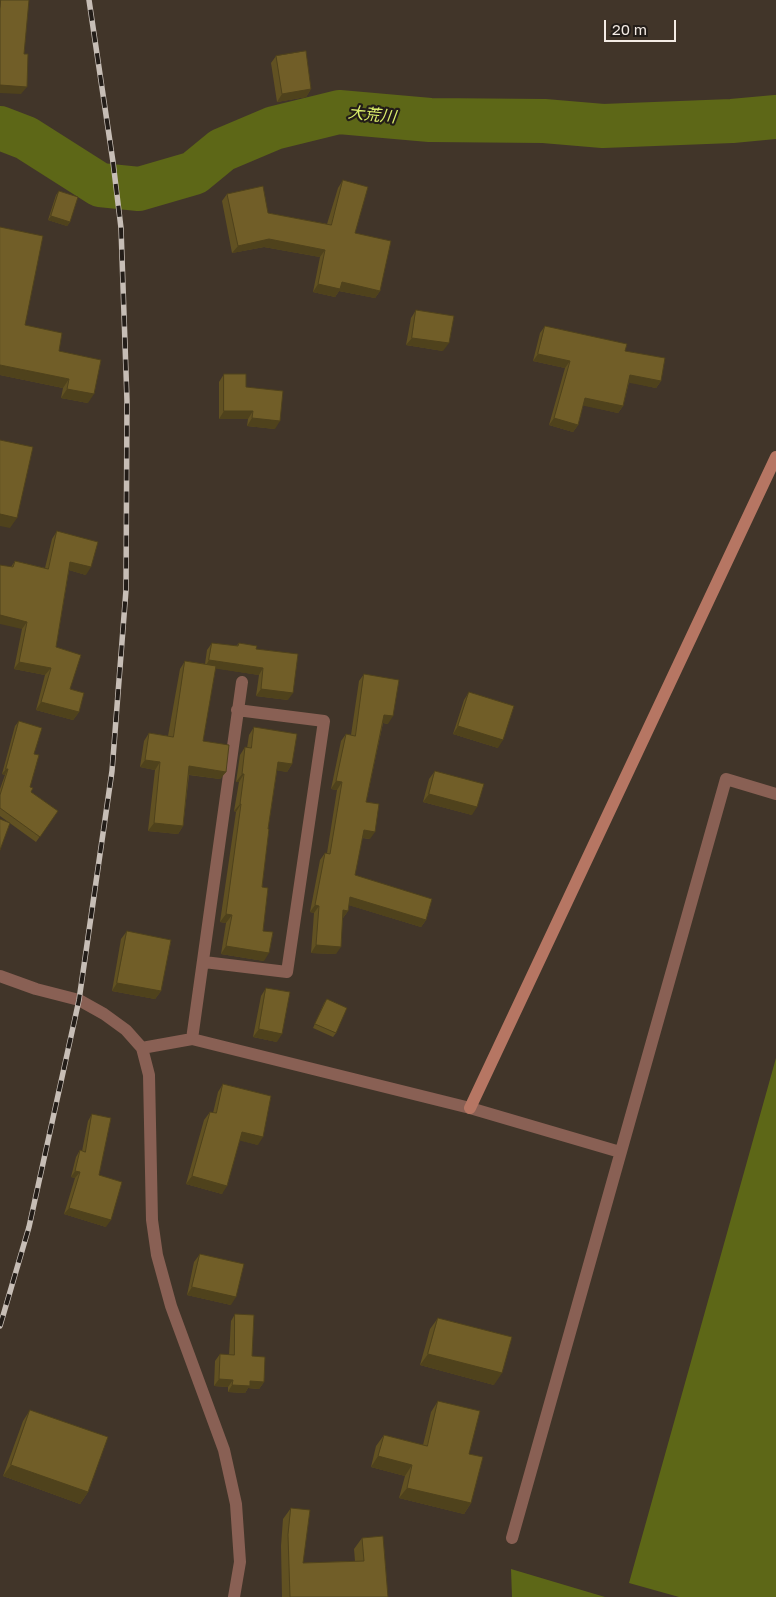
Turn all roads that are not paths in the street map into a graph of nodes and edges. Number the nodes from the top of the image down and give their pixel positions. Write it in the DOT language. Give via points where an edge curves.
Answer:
graph roads {
  1 [pos="776,457"];
  2 [pos="242,682"];
  3 [pos="238,710"];
  4 [pos="776,794"];
  5 [pos="204,962"];
  6 [pos="0,976"];
  7 [pos="192,1039"];
  8 [pos="142,1048"];
  9 [pos="470,1108"];
  10 [pos="620,1152"];
  11 [pos="512,1538"];
  12 [pos="234,1597"];
  1 -- 9 [label="street"];
  2 -- 3 [label="street"];
  3 -- 5 [label="street"];
  3 -- 5 [label="street" via="324,721 287,972"];
  4 -- 10 [label="street" via="726,779"];
  5 -- 7 [label="street"];
  6 -- 8 [label="street" via="79,1000 126,1030"];
  7 -- 8 [label="street"];
  7 -- 9 [label="street"];
  8 -- 12 [label="street" via="149,1075 152,1220 157,1255 171,1306 224,1450 234,1494 240,1562"];
  9 -- 10 [label="street"];
  10 -- 11 [label="street"];
}
